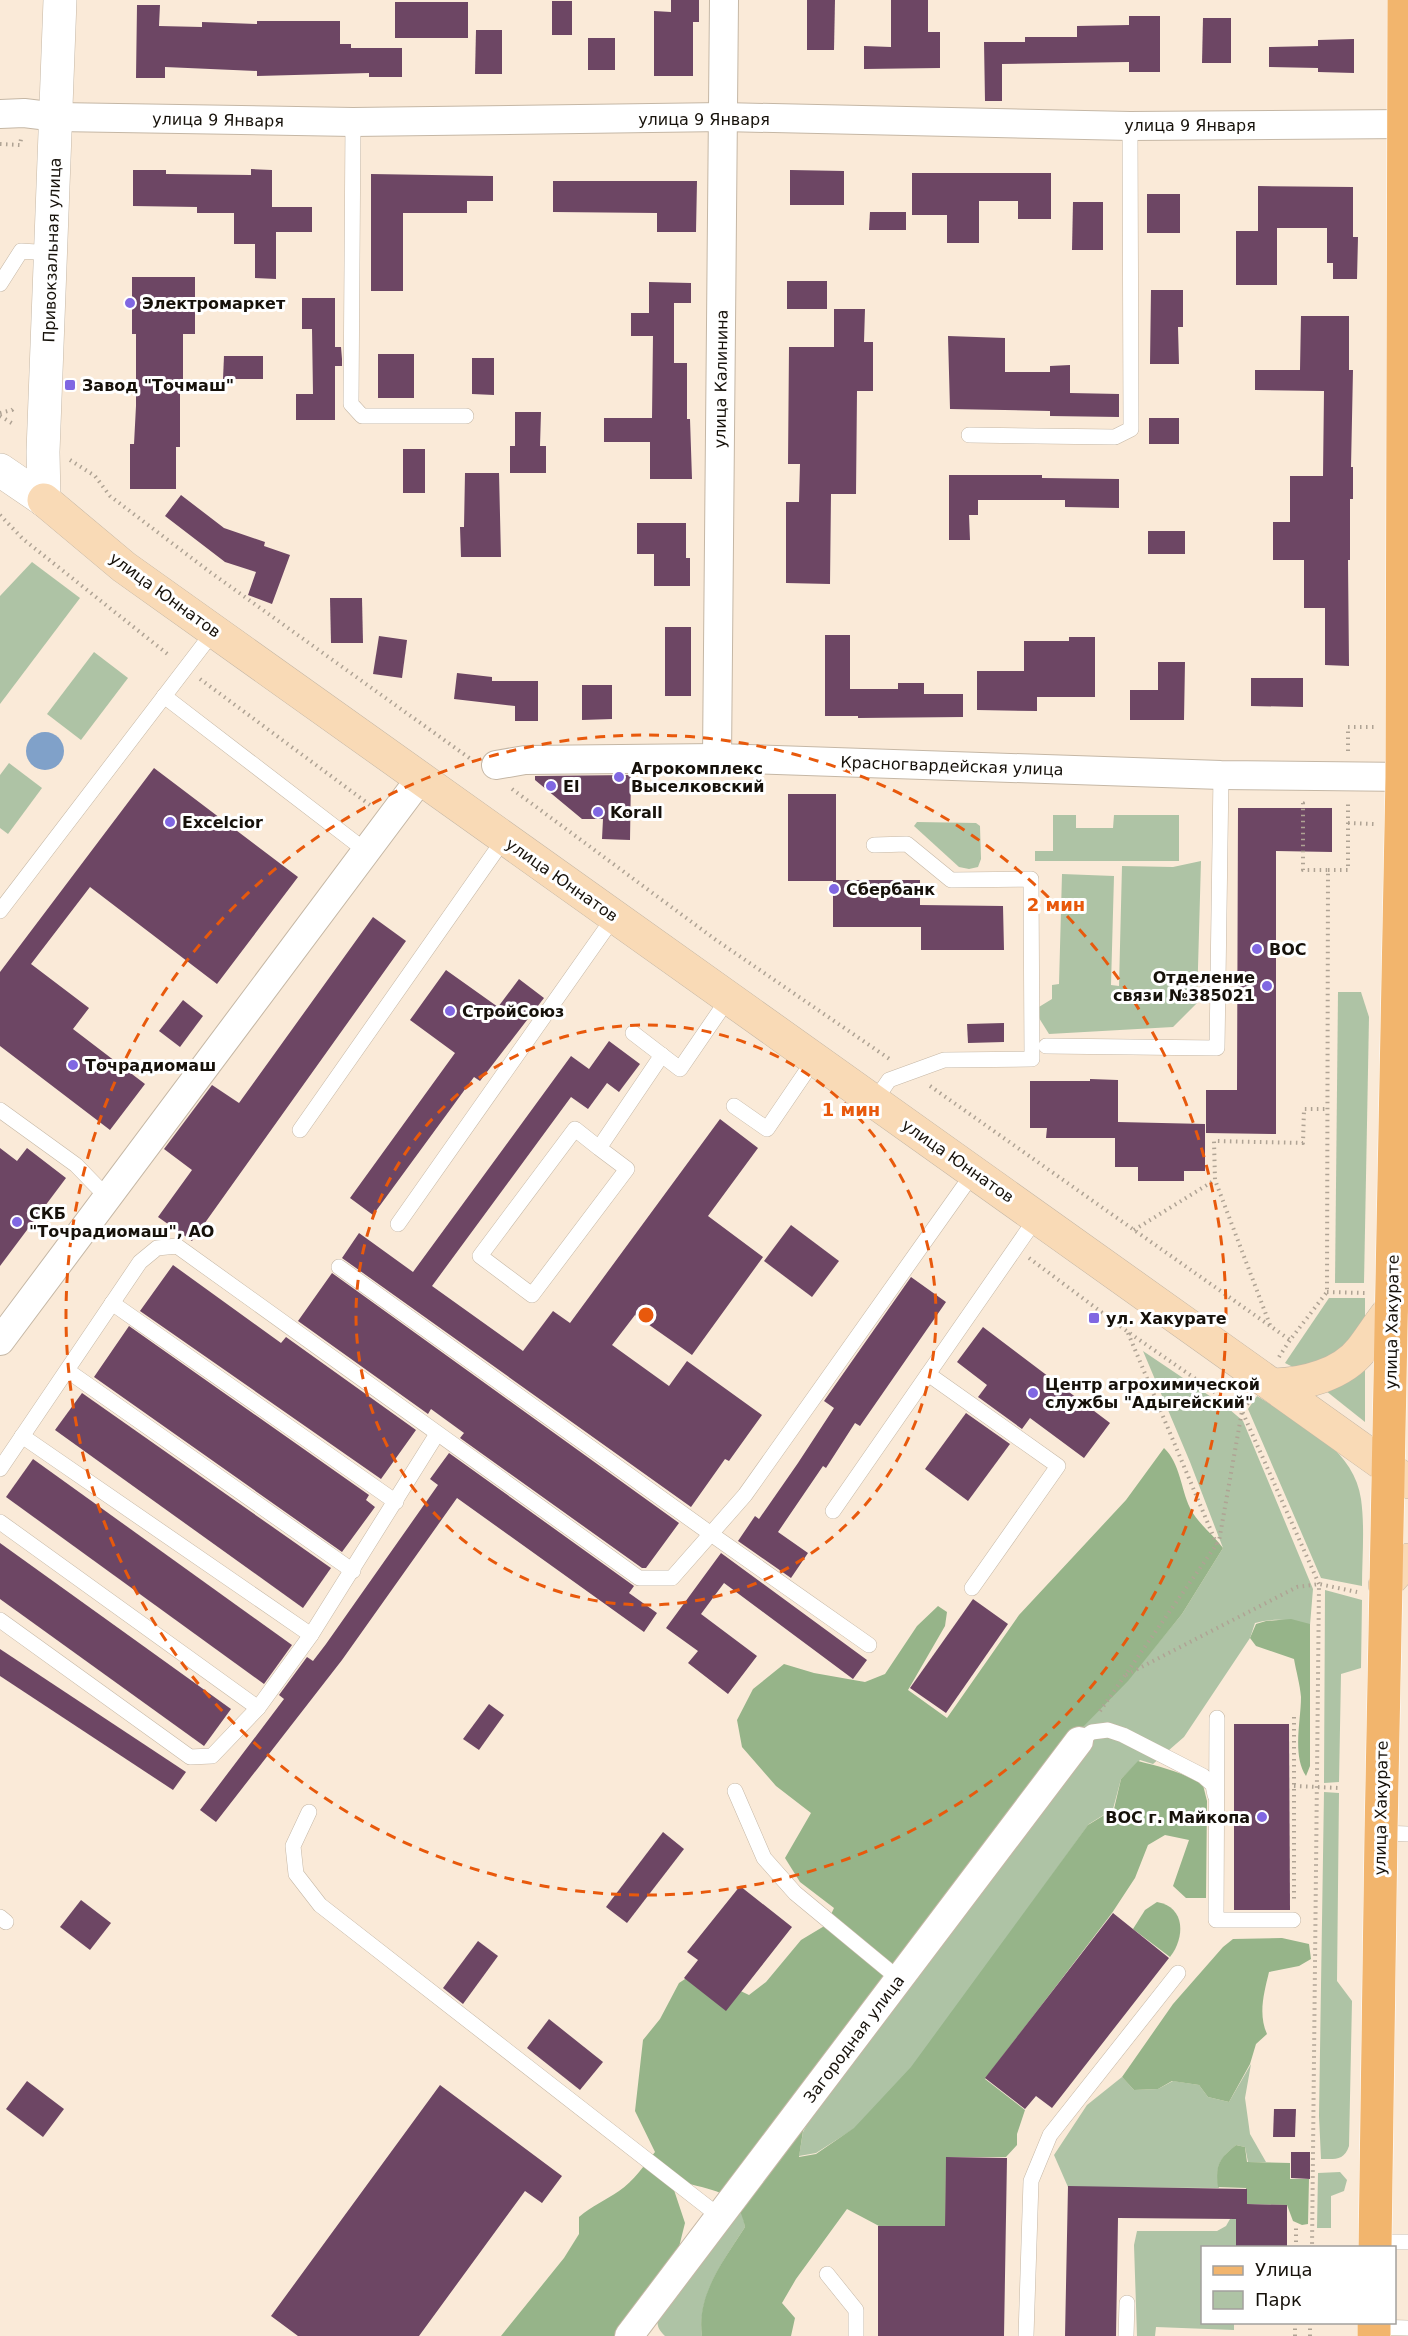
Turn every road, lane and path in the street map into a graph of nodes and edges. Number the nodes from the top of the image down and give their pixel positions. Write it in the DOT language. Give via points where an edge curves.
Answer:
graph roads {
  1 [pos="60,0"];
  2 [pos="724,0"];
  3 [pos="1404,0"];
  4 [pos="0,114"];
  5 [pos="57,117"];
  6 [pos="723,117"];
  7 [pos="353,122"];
  8 [pos="1406,124"];
  9 [pos="1130,126"];
  10 [pos="52,253"];
  11 [pos="0,284"];
  12 [pos="0,416"];
  13 [pos="466,416"];
  14 [pos="969,435"];
  15 [pos="44,444"];
  16 [pos="0,470"];
  17 [pos="44,500"];
  18 [pos="214,631"];
  19 [pos="164,696"];
  20 [pos="1348,727"];
  21 [pos="717,759"];
  22 [pos="493,771"];
  23 [pos="1221,775"];
  24 [pos="1348,776"];
  25 [pos="1405,777"];
  26 [pos="420,779"];
  27 [pos="1294,797"];
  28 [pos="504,839"];
  29 [pos="874,845"];
  30 [pos="366,851"];
  31 [pos="1328,870"];
  32 [pos="0,911"];
  33 [pos="614,917"];
  34 [pos="728,999"];
  35 [pos="1403,1008"];
  36 [pos="633,1033"];
  37 [pos="1046,1046"];
  38 [pos="662,1055"];
  39 [pos="814,1060"];
  40 [pos="910,1072"];
  41 [pos="874,1102"];
  42 [pos="734,1106"];
  43 [pos="1327,1108"];
  44 [pos="0,1110"];
  45 [pos="300,1130"];
  46 [pos="599,1148"];
  47 [pos="974,1172"];
  48 [pos="1215,1179"];
  49 [pos="1408,1194"];
  50 [pos="107,1197"];
  51 [pos="1037,1217"];
  52 [pos="398,1224"];
  53 [pos="1394,1226"];
  54 [pos="1134,1230"];
  55 [pos="1015,1248"];
  56 [pos="339,1267"];
  57 [pos="112,1303"];
  58 [pos="1392,1308"];
  59 [pos="1270,1326"];
  60 [pos="1128,1332"];
  61 [pos="0,1341"];
  62 [pos="68,1371"];
  63 [pos="928,1374"];
  64 [pos="1274,1385"];
  65 [pos="1242,1410"];
  66 [pos="437,1434"];
  67 [pos="22,1436"];
  68 [pos="0,1469"];
  69 [pos="1398,1475"];
  70 [pos="396,1502"];
  71 [pos="832,1511"];
  72 [pos="0,1522"];
  73 [pos="711,1534"];
  74 [pos="1216,1545"];
  75 [pos="1408,1560"];
  76 [pos="353,1571"];
  77 [pos="1319,1584"];
  78 [pos="972,1588"];
  79 [pos="1385,1591"];
  80 [pos="0,1620"];
  81 [pos="311,1635"];
  82 [pos="869,1645"];
  83 [pos="1124,1676"];
  84 [pos="258,1708"];
  85 [pos="1294,1716"];
  86 [pos="1216,1718"];
  87 [pos="1078,1741"];
  88 [pos="1294,1786"];
  89 [pos="1317,1787"];
  90 [pos="1339,1788"];
  91 [pos="735,1791"];
  92 [pos="1216,1800"];
  93 [pos="309,1812"];
  94 [pos="1394,1833"];
  95 [pos="1293,1920"];
  96 [pos="1178,1973"];
  97 [pos="899,1979"];
  98 [pos="719,2216"];
  99 [pos="1296,2226"];
  100 [pos="1408,2242"];
  101 [pos="1375,2245"];
  102 [pos="1296,2246"];
  103 [pos="1312,2246"];
  104 [pos="827,2274"];
  105 [pos="1127,2303"];
  106 [pos="1374,2328"];
  107 [pos="1408,2328"];
  108 [pos="639,2333"];
  109 [pos="856,2336"];
  110 [pos="1026,2336"];
  111 [pos="1126,2336"];
  1 -- 5 [label="street, Привокзальная улица"];
  2 -- 6 [label="street, улица Калинина"];
  3 -- 8 [label="main road, улица Хакурате"];
  4 -- 5 [label="street, улица 9 Января"];
  5 -- 7 [label="street, улица 9 Января"];
  5 -- 10 [label="street, Привокзальная улица"];
  6 -- 7 [label="street, улица 9 Января"];
  6 -- 9 [label="street, улица 9 Января"];
  6 -- 21 [label="street, улица Калинина"];
  7 -- 13 [label="lane" via="351,405 362,416"];
  8 -- 9 [label="street, улица 9 Января"];
  8 -- 25 [label="main road, улица Хакурате"];
  9 -- 14 [label="lane" via="1131,429 1115,437"];
  10 -- 11 [label="lane" via="21,251"];
  10 -- 15 [label="street, Привокзальная улица"];
  12 -- 15 [label="path"];
  15 -- 17 [label="street, Привокзальная улица"];
  15 -- 22 [label="path" via="95,476 110,496 210,572"];
  16 -- 17 [label="street, улица Юннатов"];
  17 -- 18 [label="main road, улица Юннатов" via="124,567"];
  18 -- 19 [label="lane"];
  18 -- 26 [label="main road, улица Юннатов"];
  19 -- 30 [label="lane"];
  19 -- 32 [label="lane"];
  20 -- 24 [label="path"];
  21 -- 22 [label="street, Красногвардейская улица" via="525,760"];
  21 -- 23 [label="street, Красногвардейская улица"];
  22 -- 40 [label="path" via="716,940"];
  23 -- 24 [label="street, Красногвардейская улица"];
  23 -- 37 [label="lane" via="1217,1048"];
  24 -- 25 [label="street, Красногвардейская улица"];
  24 -- 31 [label="path" via="1348,870"];
  25 -- 35 [label="main road, улица Хакурате"];
  26 -- 28 [label="main road, улица Юннатов"];
  26 -- 30 [label="street"];
  27 -- 31 [label="path" via="1303,803 1303,870"];
  28 -- 33 [label="main road, улица Юннатов"];
  28 -- 45 [label="lane"];
  29 -- 40 [label="lane" via="907,844 951,880 1031,879 1032,1059 944,1060"];
  30 -- 50 [label="street"];
  31 -- 43 [label="path"];
  33 -- 34 [label="main road, улица Юннатов"];
  33 -- 52 [label="lane"];
  34 -- 38 [label="lane" via="680,1069"];
  34 -- 39 [label="main road, улица Юннатов"];
  35 -- 53 [label="main road, улица Хакурате"];
  36 -- 38 [label="lane"];
  38 -- 46 [label="lane"];
  39 -- 41 [label="main road, улица Юннатов"];
  39 -- 42 [label="lane" via="767,1129"];
  40 -- 41 [label="lane" via="889,1080"];
  40 -- 54 [label="path"];
  41 -- 47 [label="main road, улица Юннатов"];
  43 -- 48 [label="path" via="1304,1109 1303,1143 1214,1141"];
  43 -- 59 [label="path" via="1327,1292 1290,1340"];
  44 -- 50 [label="lane" via="76,1165"];
  46 -- 46 [label="lane" via="575,1129 480,1256 532,1295 627,1169"];
  47 -- 51 [label="main road, улица Юннатов"];
  47 -- 73 [label="lane" via="745,1495"];
  48 -- 54 [label="path"];
  48 -- 59 [label="path"];
  49 -- 53 [label="lane"];
  50 -- 61 [label="street"];
  51 -- 55 [label="lane"];
  51 -- 64 [label="main road, улица Юннатов"];
  53 -- 58 [label="main road, улица Хакурате"];
  54 -- 59 [label="path"];
  55 -- 60 [label="path"];
  55 -- 63 [label="lane"];
  56 -- 73 [label="lane"];
  57 -- 62 [label="lane"];
  57 -- 66 [label="lane" via="140,1262 157,1248 177,1246"];
  57 -- 70 [label="lane"];
  58 -- 64 [label="main road" via="1348,1362 1316,1378"];
  58 -- 69 [label="main road, улица Хакурате"];
  60 -- 65 [label="path"];
  60 -- 74 [label="path"];
  62 -- 67 [label="lane"];
  62 -- 76 [label="lane"];
  63 -- 71 [label="lane"];
  63 -- 78 [label="lane" via="1058,1466"];
  64 -- 69 [label="main road, улица Юннатов"];
  65 -- 74 [label="path"];
  65 -- 77 [label="path"];
  66 -- 70 [label="lane"];
  66 -- 73 [label="lane" via="639,1578 672,1578"];
  67 -- 68 [label="lane"];
  67 -- 81 [label="lane"];
  69 -- 79 [label="main road, улица Хакурате"];
  70 -- 76 [label="lane"];
  72 -- 84 [label="lane"];
  73 -- 82 [label="lane"];
  74 -- 83 [label="path"];
  75 -- 79 [label="main road"];
  76 -- 81 [label="lane"];
  77 -- 79 [label="path"];
  77 -- 83 [label="path" via="1297,1587"];
  77 -- 89 [label="path"];
  79 -- 94 [label="main road, улица Хакурате"];
  80 -- 84 [label="lane" via="190,1757 212,1756"];
  81 -- 84 [label="lane"];
  83 -- 87 [label="path"];
  85 -- 88 [label="path"];
  86 -- 92 [label="lane"];
  87 -- 92 [label="lane" via="1092,1731 1108,1730 1123,1735 1203,1776 1213,1785"];
  87 -- 97 [label="street, Загородная улица"];
  88 -- 89 [label="path"];
  88 -- 95 [label="path"];
  89 -- 90 [label="path"];
  89 -- 103 [label="path"];
  91 -- 97 [label="lane" via="764,1858 795,1893"];
  92 -- 95 [label="lane" via="1216,1920"];
  93 -- 98 [label="lane" via="292,1846 296,1874 320,1905"];
  94 -- 101 [label="main road, улица Хакурате"];
  96 -- 110 [label="lane" via="1050,2135 1031,2181"];
  97 -- 98 [label="street, Загородная улица"];
  98 -- 108 [label="street, Загородная улица"];
  99 -- 102 [label="path"];
  100 -- 101 [label="lane"];
  104 -- 109 [label="lane" via="856,2310"];
  105 -- 111 [label="lane"];
  106 -- 107 [label="lane"];
}
